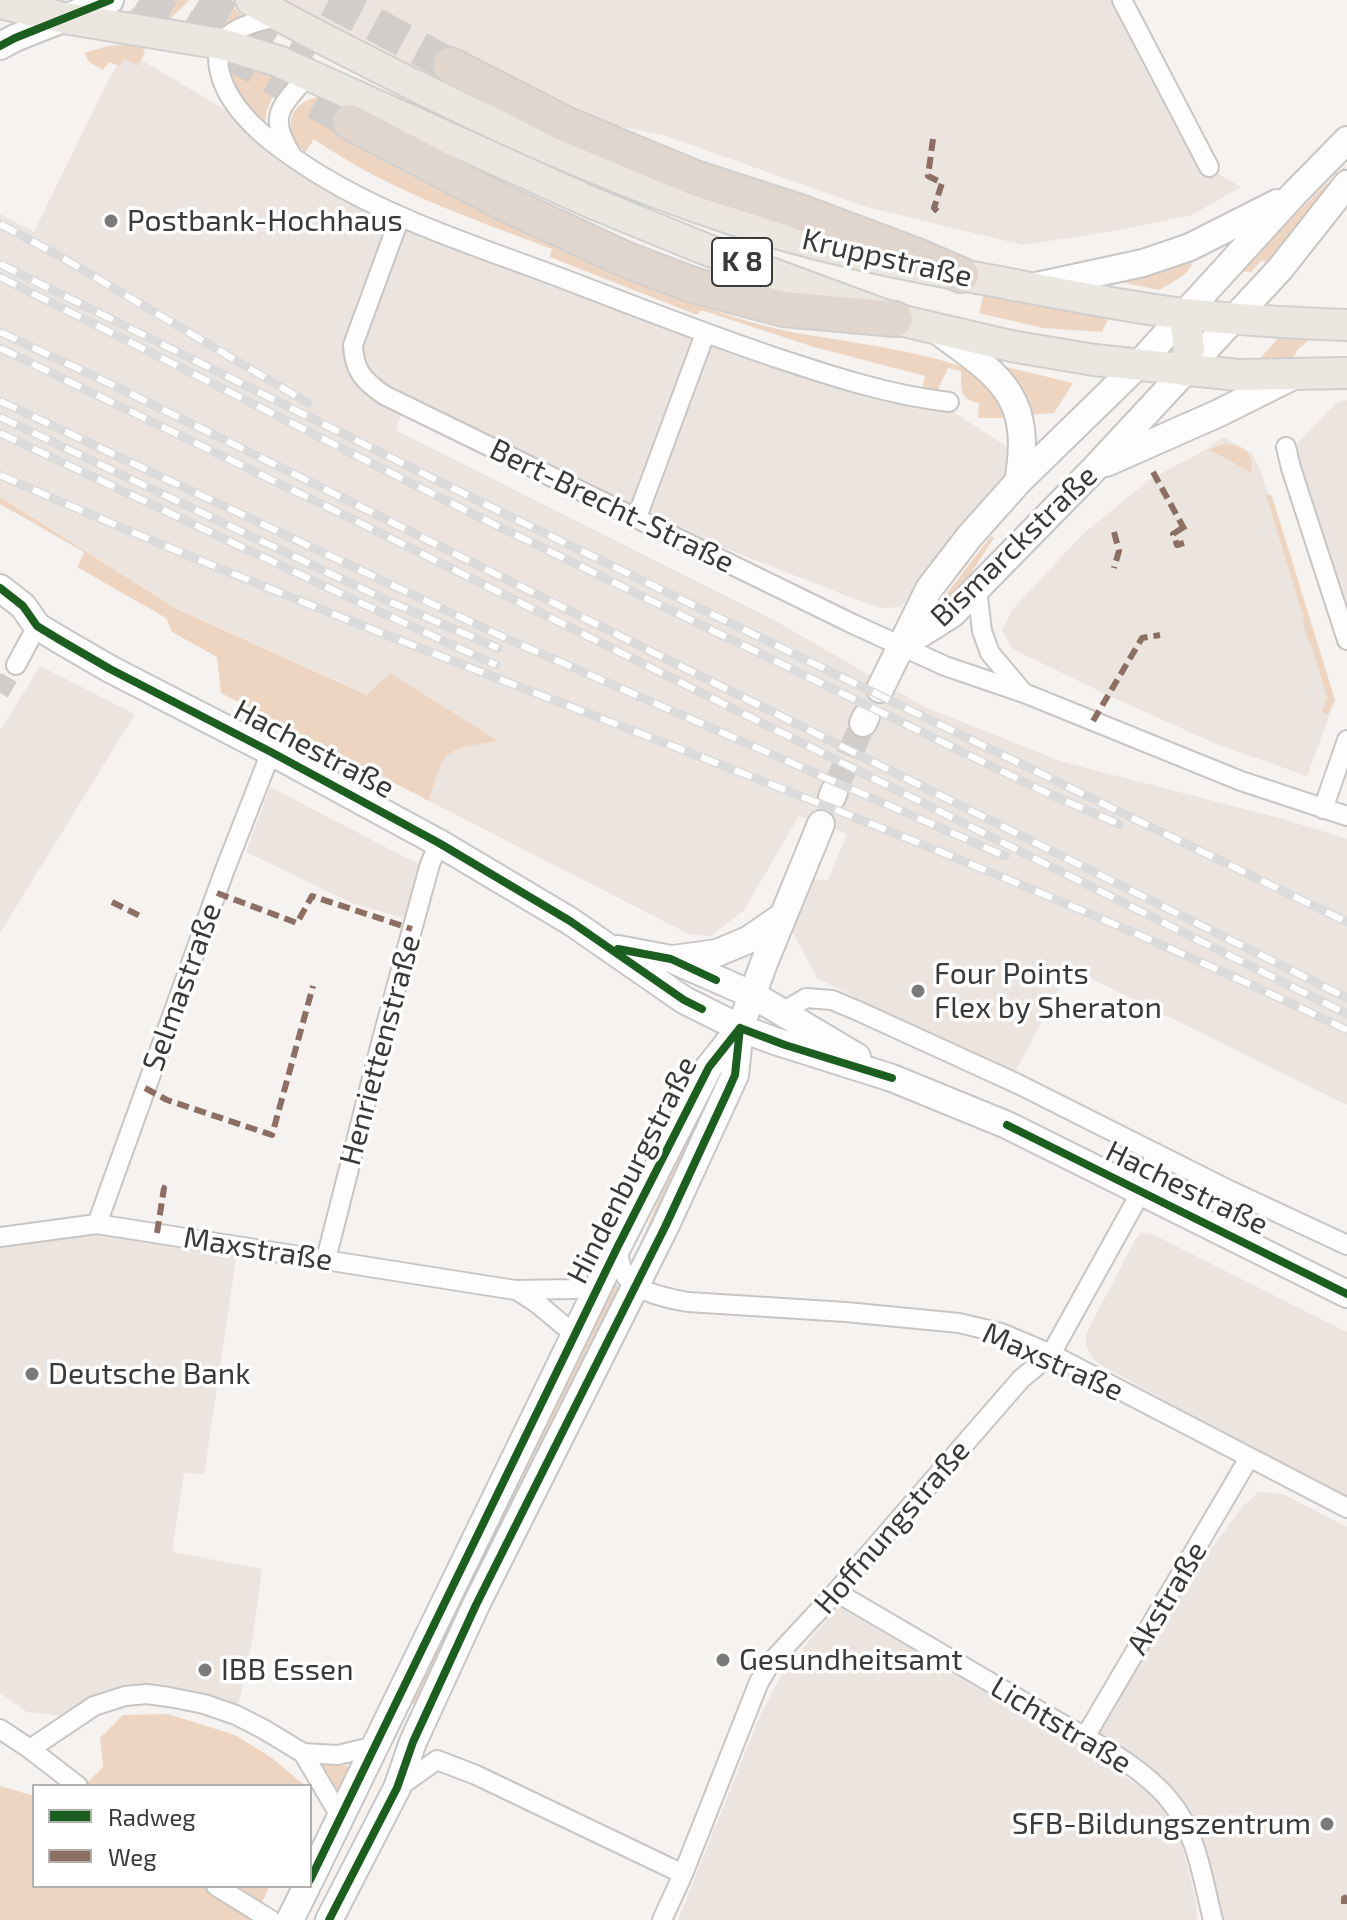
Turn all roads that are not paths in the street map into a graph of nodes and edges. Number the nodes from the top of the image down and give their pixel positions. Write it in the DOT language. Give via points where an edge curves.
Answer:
graph roads {
  1 [pos="110,0"];
  2 [pos="251,0"];
  3 [pos="1122,0"];
  4 [pos="0,3"];
  5 [pos="275,8"];
  6 [pos="71,9"];
  7 [pos="222,44"];
  8 [pos="0,46"];
  9 [pos="450,65"];
  10 [pos="309,74"];
  11 [pos="350,122"];
  12 [pos="1347,140"];
  13 [pos="291,155"];
  14 [pos="1209,167"];
  15 [pos="1347,184"];
  16 [pos="1294,194"];
  17 [pos="400,217"];
  18 [pos="961,275"];
  19 [pos="1029,288"];
  20 [pos="1184,314"];
  21 [pos="1235,318"];
  22 [pos="895,319"];
  23 [pos="1340,325"];
  24 [pos="935,329"];
  25 [pos="705,334"];
  26 [pos="1138,365"];
  27 [pos="1186,371"];
  28 [pos="1347,373"];
  29 [pos="1304,374"];
  30 [pos="949,402"];
  31 [pos="1286,447"];
  32 [pos="1095,468"];
  33 [pos="1018,482"];
  34 [pos="637,517"];
  35 [pos="0,588"];
  36 [pos="977,589"];
  37 [pos="37,626"];
  38 [pos="1347,640"];
  39 [pos="901,646"];
  40 [pos="16,665"];
  41 [pos="880,689"];
  42 [pos="1024,693"];
  43 [pos="1347,740"];
  44 [pos="271,752"];
  45 [pos="1323,809"];
  46 [pos="1347,816"];
  47 [pos="821,824"];
  48 [pos="439,843"];
  49 [pos="783,916"];
  50 [pos="611,948"];
  51 [pos="671,959"];
  52 [pos="753,995"];
  53 [pos="783,1012"];
  54 [pos="740,1028"];
  55 [pos="892,1078"];
  56 [pos="1156,1153"];
  57 [pos="1141,1192"];
  58 [pos="97,1224"];
  59 [pos="0,1237"];
  60 [pos="1347,1245"];
  61 [pos="617,1248"];
  62 [pos="326,1259"];
  63 [pos="636,1285"];
  64 [pos="598,1287"];
  65 [pos="515,1290"];
  66 [pos="1347,1294"];
  67 [pos="575,1335"];
  68 [pos="1051,1354"];
  69 [pos="1249,1458"];
  70 [pos="1347,1508"];
  71 [pos="836,1592"];
  72 [pos="0,1729"];
  73 [pos="1085,1737"];
  74 [pos="375,1746"];
  75 [pos="30,1749"];
  76 [pos="303,1753"];
  77 [pos="73,1782"];
  78 [pos="397,1788"];
  79 [pos="340,1816"];
  80 [pos="683,1874"];
  81 [pos="312,1876"];
  82 [pos="219,1888"];
  83 [pos="306,1888"];
  84 [pos="271,1920"];
  85 [pos="290,1920"];
  86 [pos="329,1920"];
  87 [pos="662,1920"];
  88 [pos="1213,1920"];
  1 -- 6 [label="main road"];
  2 -- 5 [label="main road, Kruppstraße / K 8"];
  3 -- 14 [label="street"];
  4 -- 6 [label="main road, K 8"];
  5 -- 7 [label="street" via="229,34"];
  5 -- 18 [label="main road, Kruppstraße / K 8" via="449,102 620,178 773,232"];
  6 -- 7 [label="main road, Kruppstraße / K 8"];
  6 -- 8 [label="main road"];
  7 -- 10 [label="main road, Kruppstraße / K 8"];
  7 -- 13 [label="street" via="220,73 233,103"];
  9 -- 18 [label="highway" via="565,124 695,178"];
  10 -- 13 [label="street" via="278,118"];
  10 -- 22 [label="main road, Kruppstraße / K 8" via="590,202"];
  11 -- 22 [label="highway" via="514,208 693,285 783,309"];
  12 -- 16 [label="main road, Bismarckstraße"];
  13 -- 17 [label="street"];
  15 -- 21 [label="main road, Bismarckstraße"];
  16 -- 19 [label="main road" via="1190,247"];
  16 -- 20 [label="main road, Bismarckstraße"];
  17 -- 25 [label="street"];
  17 -- 34 [label="street, Bert-Brecht-Straße" via="353,345 358,371 368,384"];
  18 -- 19 [label="main road, Kruppstraße / K 8"];
  19 -- 20 [label="main road, Kruppstraße / K 8"];
  20 -- 21 [label="main road, Kruppstraße / K 8"];
  20 -- 26 [label="main road, Bismarckstraße"];
  20 -- 27 [label="main road"];
  21 -- 23 [label="main road, Kruppstraße / K 8"];
  21 -- 27 [label="main road, Bismarckstraße"];
  22 -- 24 [label="main road, Kruppstraße / K 8"];
  23 -- 29 [label="main road" via="1313,353"];
  24 -- 26 [label="main road, Kruppstraße / K 8"];
  24 -- 33 [label="main road" via="1006,387 1023,439"];
  25 -- 30 [label="street" via="828,375"];
  25 -- 34 [label="street"];
  26 -- 27 [label="main road, Kruppstraße / K 8"];
  26 -- 33 [label="main road, Bismarckstraße"];
  27 -- 29 [label="main road, Kruppstraße / K 8"];
  27 -- 32 [label="main road, Bismarckstraße"];
  28 -- 29 [label="main road, Kruppstraße / K 8"];
  29 -- 32 [label="main road"];
  31 -- 38 [label="street"];
  32 -- 36 [label="main road, Bismarckstraße"];
  33 -- 39 [label="main road, Bismarckstraße" via="929,589"];
  34 -- 39 [label="street, Bert-Brecht-Straße"];
  35 -- 37 [label="main road, Hachestraße"];
  36 -- 39 [label="main road, Bismarckstraße" via="952,614"];
  36 -- 42 [label="street, Bert-Brecht-Straße" via="990,653"];
  37 -- 40 [label="street"];
  37 -- 44 [label="main road, Hachestraße"];
  39 -- 41 [label="main road"];
  39 -- 42 [label="street, Bert-Brecht-Straße"];
  42 -- 45 [label="street, Bert-Brecht-Straße"];
  43 -- 45 [label="street"];
  44 -- 48 [label="main road, Hachestraße"];
  44 -- 58 [label="street, Selmastraße"];
  45 -- 46 [label="street, Bert-Brecht-Straße"];
  47 -- 49 [label="main road, Hindenburgstraße"];
  48 -- 50 [label="main road, Hachestraße"];
  48 -- 62 [label="street, Henriettenstraße"];
  49 -- 51 [label="main road" via="717,953"];
  49 -- 52 [label="main road, Hindenburgstraße"];
  50 -- 51 [label="main road, Hachestraße"];
  50 -- 54 [label="main road, Hachestraße" via="684,1000"];
  51 -- 52 [label="main road, Hachestraße"];
  52 -- 53 [label="main road, Hachestraße"];
  52 -- 54 [label="main road, Hindenburgstraße"];
  53 -- 55 [label="main road, Hachestraße"];
  53 -- 56 [label="street, Hachestraße" via="806,998 832,1000"];
  54 -- 55 [label="main road, Hachestraße"];
  54 -- 61 [label="main road, Hindenburgstraße" via="709,1067"];
  54 -- 63 [label="main road, Hindenburgstraße" via="735,1075"];
  55 -- 57 [label="main road, Hachestraße" via="1007,1125"];
  56 -- 57 [label="street, Hoffnungstraße"];
  56 -- 60 [label="street, Hachestraße"];
  57 -- 66 [label="main road, Hachestraße"];
  57 -- 68 [label="street, Hoffnungstraße"];
  58 -- 59 [label="street, Maxstraße"];
  58 -- 62 [label="street, Maxstraße"];
  61 -- 63 [label="street" via="625,1276"];
  61 -- 64 [label="main road, Hindenburgstraße"];
  62 -- 65 [label="street, Maxstraße"];
  63 -- 68 [label="street, Maxstraße" via="688,1302 959,1323"];
  63 -- 78 [label="main road, Hindenburgstraße" via="476,1605"];
  64 -- 65 [label="street, Maxstraße"];
  64 -- 67 [label="main road, Hindenburgstraße"];
  65 -- 67 [label="street, Maxstraße"];
  67 -- 74 [label="main road, Hindenburgstraße"];
  68 -- 69 [label="street, Maxstraße"];
  68 -- 71 [label="street, Hoffnungstraße" via="1021,1379"];
  69 -- 70 [label="street, Maxstraße"];
  69 -- 73 [label="street, Akstraße"];
  71 -- 73 [label="street, Lichtstraße"];
  71 -- 80 [label="street, Hoffnungstraße" via="759,1682"];
  72 -- 75 [label="street"];
  73 -- 88 [label="street, Lichtstraße" via="1148,1777 1172,1802 1187,1827"];
  74 -- 76 [label="street" via="338,1755"];
  74 -- 79 [label="main road, Hindenburgstraße"];
  75 -- 76 [label="street" via="94,1706 147,1694 236,1715"];
  75 -- 77 [label="street"];
  76 -- 79 [label="street"];
  78 -- 80 [label="street" via="437,1760"];
  78 -- 86 [label="main road, Hindenburgstraße"];
  79 -- 81 [label="main road, Hindenburgstraße"];
  80 -- 87 [label="street, Hoffnungstraße"];
  82 -- 84 [label="street"];
  83 -- 85 [label="main road"];
}
